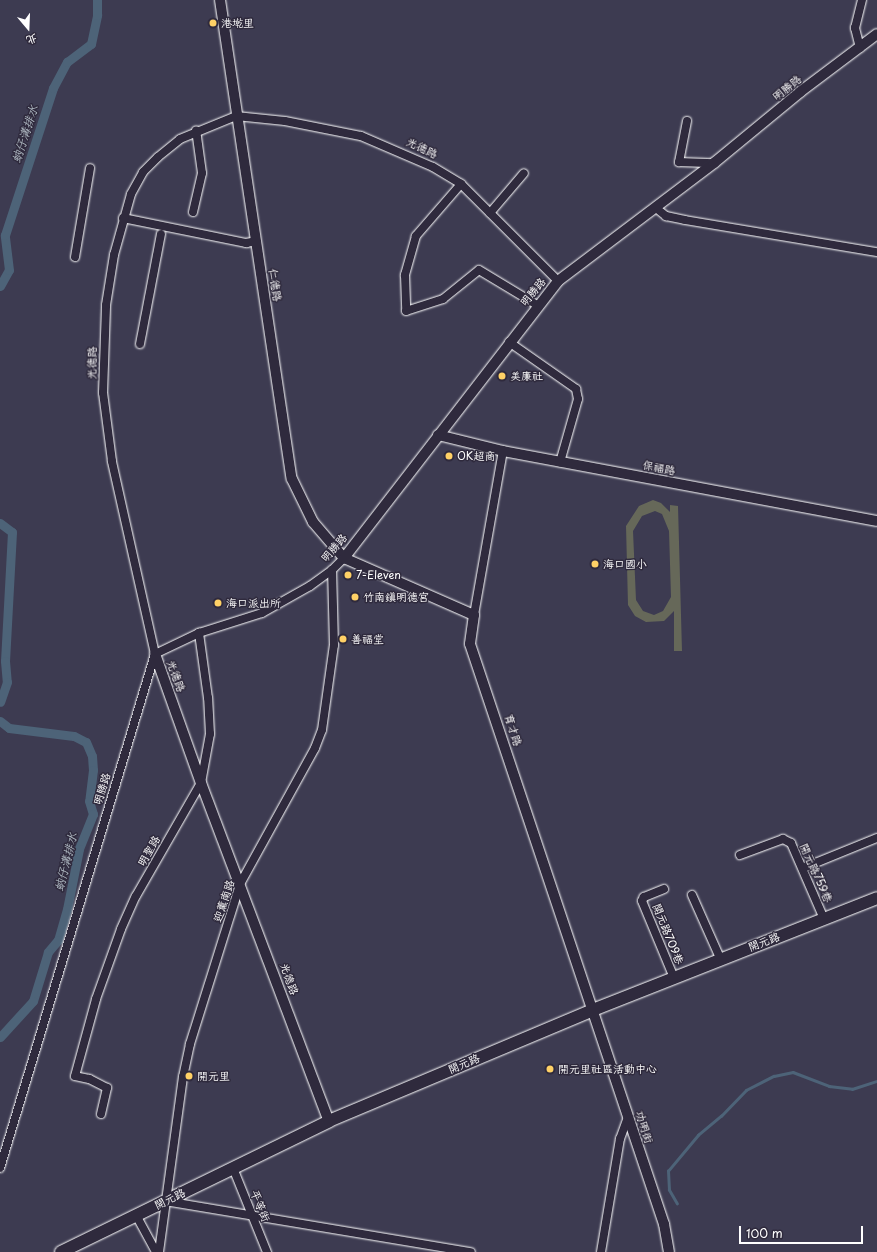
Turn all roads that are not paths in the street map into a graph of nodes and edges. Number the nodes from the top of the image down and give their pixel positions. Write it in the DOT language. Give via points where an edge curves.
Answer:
graph roads {
  1 [pos="220,0"];
  2 [pos="862,0"];
  3 [pos="877,34"];
  4 [pos="860,48"];
  5 [pos="236,116"];
  6 [pos="687,121"];
  7 [pos="196,130"];
  8 [pos="714,163"];
  9 [pos="90,168"];
  10 [pos="524,173"];
  11 [pos="461,184"];
  12 [pos="656,208"];
  13 [pos="193,212"];
  14 [pos="490,213"];
  15 [pos="123,218"];
  16 [pos="161,234"];
  17 [pos="256,241"];
  18 [pos="877,252"];
  19 [pos="75,257"];
  20 [pos="558,281"];
  21 [pos="537,305"];
  22 [pos="508,342"];
  23 [pos="140,344"];
  24 [pos="438,435"];
  25 [pos="503,451"];
  26 [pos="560,462"];
  27 [pos="877,521"];
  28 [pos="344,558"];
  29 [pos="332,570"];
  30 [pos="474,615"];
  31 [pos="199,633"];
  32 [pos="155,654"];
  33 [pos="201,783"];
  34 [pos="877,838"];
  35 [pos="740,855"];
  36 [pos="803,868"];
  37 [pos="240,884"];
  38 [pos="664,889"];
  39 [pos="692,895"];
  40 [pos="877,898"];
  41 [pos="824,919"];
  42 [pos="721,960"];
  43 [pos="674,978"];
  44 [pos="593,1010"];
  45 [pos="102,1114"];
  46 [pos="628,1117"];
  47 [pos="328,1121"];
  48 [pos="0,1168"];
  49 [pos="233,1168"];
  50 [pos="165,1201"];
  51 [pos="136,1215"];
  52 [pos="252,1218"];
  53 [pos="61,1252"];
  54 [pos="156,1252"];
  55 [pos="159,1252"];
  56 [pos="267,1252"];
  57 [pos="471,1252"];
  58 [pos="601,1252"];
  59 [pos="670,1252"];
  1 -- 5 [label="street, 仁德路"];
  2 -- 4 [label="street" via="856,28"];
  3 -- 4 [label="street, 明勝路"];
  4 -- 8 [label="street, 明勝路" via="800,92"];
  5 -- 7 [label="street, 光德路"];
  5 -- 11 [label="street, 光德路" via="285,121 361,136 434,167"];
  5 -- 17 [label="street, 仁德路"];
  6 -- 8 [label="street" via="679,162"];
  7 -- 13 [label="street" via="202,173"];
  7 -- 15 [label="street, 光德路" via="180,138 143,172"];
  8 -- 12 [label="street, 明勝路"];
  9 -- 19 [label="street"];
  10 -- 14 [label="street"];
  11 -- 14 [label="street, 光德路"];
  11 -- 21 [label="street" via="416,236 405,275 406,311 443,299 479,270"];
  12 -- 18 [label="street" via="666,216 685,220"];
  12 -- 20 [label="street, 明勝路"];
  14 -- 20 [label="street, 光德路"];
  15 -- 17 [label="street" via="246,243"];
  15 -- 32 [label="street, 光德路" via="106,305 103,393 112,462"];
  16 -- 23 [label="street"];
  17 -- 28 [label="street, 仁德路" via="292,479 313,522"];
  20 -- 21 [label="street, 明勝路"];
  21 -- 22 [label="street, 明勝路"];
  22 -- 24 [label="street, 明勝路"];
  22 -- 26 [label="street" via="576,389 578,399"];
  24 -- 25 [label="street, 保福路"];
  24 -- 28 [label="street, 明勝路"];
  25 -- 26 [label="street, 保福路"];
  25 -- 30 [label="street, 育才路"];
  26 -- 27 [label="street, 保福路"];
  28 -- 29 [label="street, 明勝路"];
  28 -- 30 [label="street"];
  29 -- 31 [label="street, 明勝路" via="262,613"];
  29 -- 37 [label="street, 迎薰南路" via="334,645 322,730 315,748"];
  30 -- 44 [label="street, 育才路" via="470,644"];
  31 -- 32 [label="street, 明勝路"];
  31 -- 33 [label="street, 明聖路" via="210,734"];
  32 -- 33 [label="street, 光德路"];
  32 -- 48 [label="street, 明勝路"];
  33 -- 37 [label="street, 光德路"];
  33 -- 45 [label="street, 明聖路" via="136,896 121,929 96,999 75,1076 108,1088"];
  34 -- 36 [label="street"];
  35 -- 36 [label="street, 開元路759巷" via="783,839 791,843"];
  36 -- 41 [label="street, 開元路759巷"];
  37 -- 47 [label="street, 光德路"];
  37 -- 50 [label="street, 迎薰南路" via="190,1044"];
  38 -- 43 [label="street, 開元路709巷" via="644,897 642,901"];
  39 -- 42 [label="street"];
  40 -- 41 [label="main road, 開元路"];
  41 -- 42 [label="main road, 開元路"];
  42 -- 43 [label="main road, 開元路"];
  43 -- 44 [label="main road, 開元路"];
  44 -- 46 [label="street, 功明街"];
  44 -- 47 [label="main road, 開元路"];
  46 -- 58 [label="street" via="620,1139"];
  46 -- 59 [label="street, 功明街" via="664,1224"];
  47 -- 49 [label="main road, 開元路"];
  49 -- 50 [label="main road, 開元路"];
  49 -- 52 [label="street, 平等街"];
  50 -- 51 [label="main road, 開元路"];
  50 -- 52 [label="street"];
  50 -- 55 [label="street, 迎薰南路"];
  51 -- 53 [label="main road, 開元路"];
  51 -- 54 [label="street"];
  52 -- 56 [label="street, 平等街"];
  52 -- 57 [label="street"];
}
